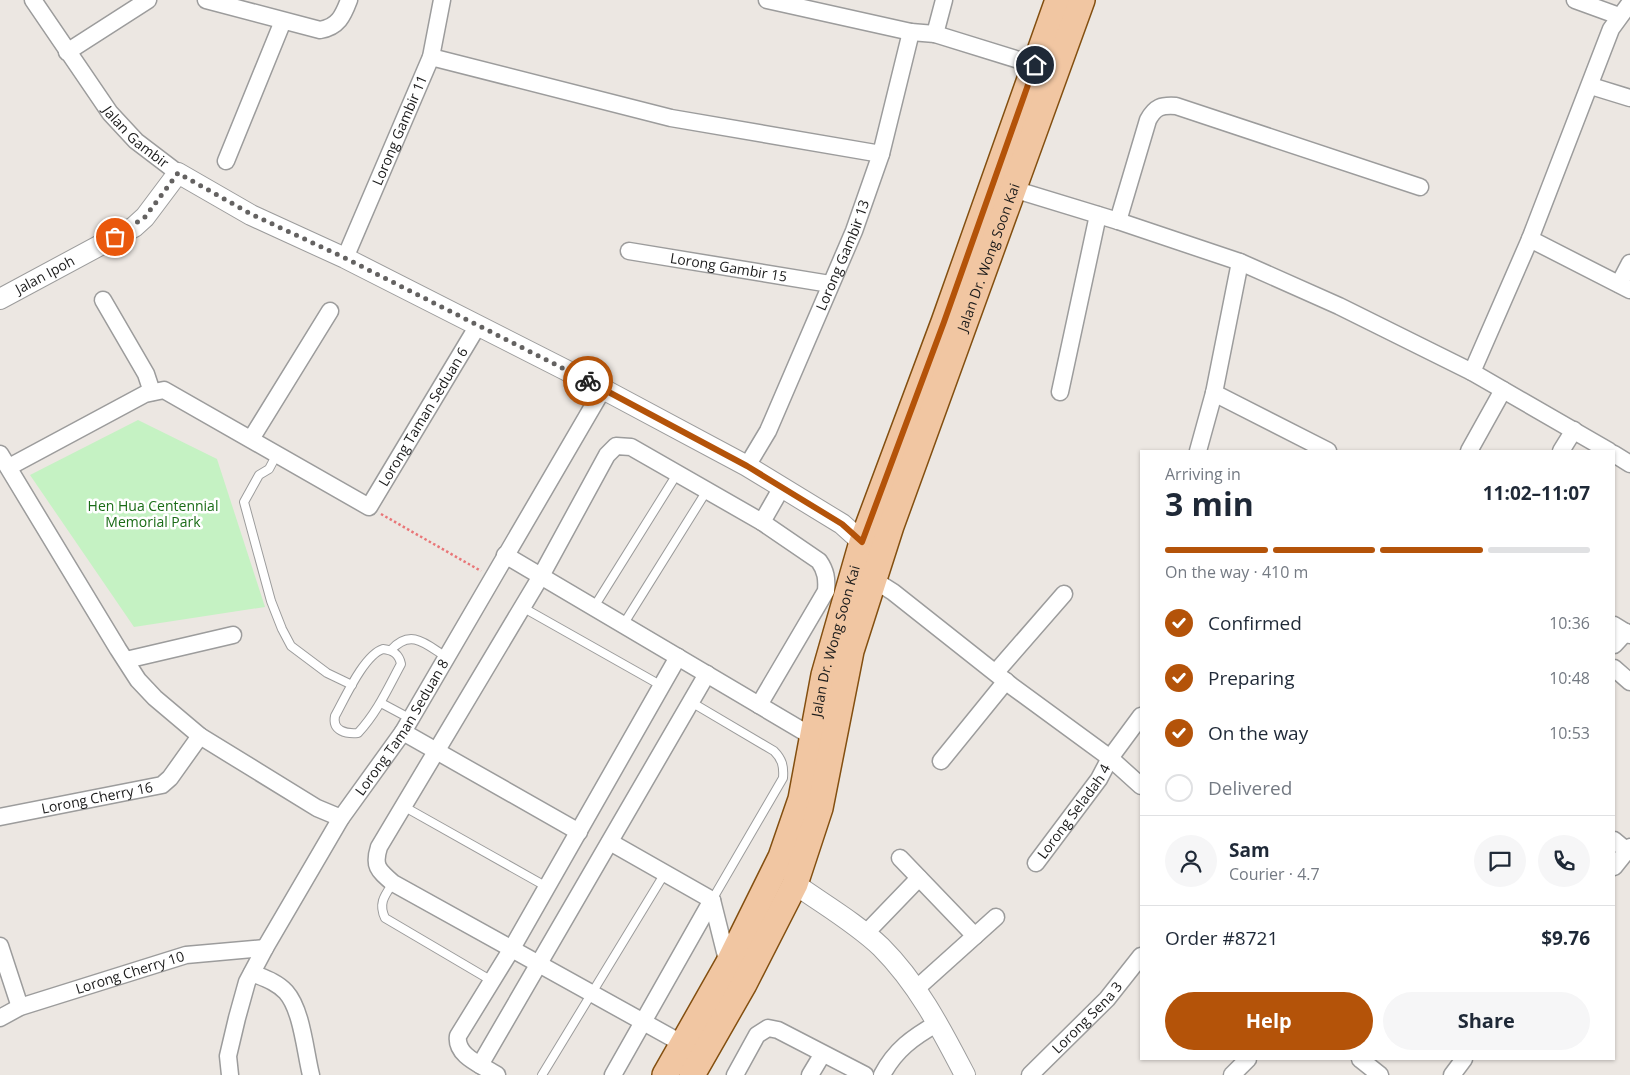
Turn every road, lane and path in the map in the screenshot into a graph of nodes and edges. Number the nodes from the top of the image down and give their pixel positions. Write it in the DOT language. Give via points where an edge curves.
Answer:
graph roads {
  1 [pos="33,0"];
  2 [pos="148,0"];
  3 [pos="206,0"];
  4 [pos="349,0"];
  5 [pos="442,0"];
  6 [pos="767,0"];
  7 [pos="944,0"];
  8 [pos="1058,0"];
  9 [pos="1082,0"];
  10 [pos="1575,0"];
  11 [pos="1630,2"];
  12 [pos="1619,16"];
  13 [pos="283,21"];
  14 [pos="911,32"];
  15 [pos="935,34"];
  16 [pos="68,52"];
  17 [pos="430,58"];
  18 [pos="1035,65"];
  19 [pos="1591,86"];
  20 [pos="1630,98"];
  21 [pos="881,154"];
  22 [pos="226,161"];
  23 [pos="178,173"];
  24 [pos="1420,188"];
  25 [pos="1012,189"];
  26 [pos="1098,214"];
  27 [pos="1118,220"];
  28 [pos="1530,239"];
  29 [pos="351,243"];
  30 [pos="629,251"];
  31 [pos="1240,262"];
  32 [pos="1630,262"];
  33 [pos="830,284"];
  34 [pos="1624,287"];
  35 [pos="0,298"];
  36 [pos="103,300"];
  37 [pos="330,311"];
  38 [pos="477,327"];
  39 [pos="1472,372"];
  40 [pos="604,389"];
  41 [pos="1503,390"];
  42 [pos="152,392"];
  43 [pos="1060,392"];
  44 [pos="1214,393"];
  45 [pos="1574,430"];
  46 [pos="251,439"];
  47 [pos="1198,450"];
  48 [pos="1326,450"];
  49 [pos="1470,450"];
  50 [pos="1562,450"];
  51 [pos="1607,450"];
  52 [pos="278,454"];
  53 [pos="1615,455"];
  54 [pos="751,460"];
  55 [pos="4,461"];
  56 [pos="1630,464"];
  57 [pos="677,474"];
  58 [pos="782,487"];
  59 [pos="706,492"];
  60 [pos="369,507"];
  61 [pos="762,522"];
  62 [pos="862,542"];
  63 [pos="505,555"];
  64 [pos="541,576"];
  65 [pos="492,577"];
  66 [pos="874,580"];
  67 [pos="1064,594"];
  68 [pos="522,607"];
  69 [pos="594,607"];
  70 [pos="623,624"];
  71 [pos="1623,630"];
  72 [pos="233,635"];
  73 [pos="1615,643"];
  74 [pos="391,650"];
  75 [pos="446,657"];
  76 [pos="678,657"];
  77 [pos="126,660"];
  78 [pos="1615,669"];
  79 [pos="707,674"];
  80 [pos="1001,677"];
  81 [pos="1630,682"];
  82 [pos="352,685"];
  83 [pos="662,686"];
  84 [pos="691,702"];
  85 [pos="381,703"];
  86 [pos="759,705"];
  87 [pos="1140,717"];
  88 [pos="407,725"];
  89 [pos="200,736"];
  90 [pos="813,737"];
  91 [pos="436,751"];
  92 [pos="1110,758"];
  93 [pos="941,761"];
  94 [pos="1140,785"];
  95 [pos="403,806"];
  96 [pos="0,817"];
  97 [pos="341,818"];
  98 [pos="578,832"];
  99 [pos="1615,841"];
  100 [pos="610,842"];
  101 [pos="1628,849"];
  102 [pos="900,858"];
  103 [pos="1036,863"];
  104 [pos="1615,866"];
  105 [pos="665,873"];
  106 [pos="920,878"];
  107 [pos="393,883"];
  108 [pos="795,884"];
  109 [pos="547,887"];
  110 [pos="712,900"];
  111 [pos="996,917"];
  112 [pos="866,934"];
  113 [pos="976,936"];
  114 [pos="0,946"];
  115 [pos="264,948"];
  116 [pos="511,950"];
  117 [pos="1140,957"];
  118 [pos="539,964"];
  119 [pos="728,964"];
  120 [pos="252,973"];
  121 [pos="492,982"];
  122 [pos="917,988"];
  123 [pos="591,992"];
  124 [pos="20,1007"];
  125 [pos="0,1018"];
  126 [pos="642,1021"];
  127 [pos="938,1023"];
  128 [pos="683,1044"];
  129 [pos="822,1055"];
  130 [pos="1247,1060"];
  131 [pos="1361,1060"];
  132 [pos="1463,1060"];
  133 [pos="476,1067"];
  134 [pos="230,1075"];
  135 [pos="311,1075"];
  136 [pos="497,1075"];
  137 [pos="542,1075"];
  138 [pos="613,1075"];
  139 [pos="665,1075"];
  140 [pos="692,1075"];
  141 [pos="735,1075"];
  142 [pos="810,1075"];
  143 [pos="865,1075"];
  144 [pos="882,1075"];
  145 [pos="965,1075"];
  146 [pos="1030,1075"];
  147 [pos="1232,1075"];
  148 [pos="1380,1075"];
  149 [pos="1452,1075"];
  1 -- 16 [label="street, Jalan Gambir"];
  2 -- 16 [label="street"];
  3 -- 13 [label="street"];
  4 -- 13 [label="street" via="343,16 327,29"];
  5 -- 17 [label="street, Lorong Gambir 11"];
  6 -- 14 [label="street"];
  7 -- 15 [label="street"];
  8 -- 18 [label="main road, Jalan Dr. Wong Soon Kai"];
  9 -- 25 [label="main road, Jalan Dr. Wong Soon Kai"];
  10 -- 12 [label="street"];
  11 -- 12 [label="street"];
  12 -- 19 [label="street" via="1611,29"];
  13 -- 22 [label="street"];
  14 -- 15 [label="street"];
  14 -- 21 [label="street, Lorong Gambir 13"];
  15 -- 18 [label="street"];
  16 -- 23 [label="street, Jalan Gambir" via="110,113 136,141"];
  17 -- 21 [label="street" via="671,118"];
  17 -- 29 [label="street, Lorong Gambir 11"];
  18 -- 62 [label="main road, Jalan Dr. Wong Soon Kai"];
  19 -- 20 [label="street"];
  19 -- 28 [label="street"];
  21 -- 33 [label="street, Lorong Gambir 13" via="854,231"];
  23 -- 29 [label="street, Jalan Gambir" via="251,214"];
  23 -- 35 [label="street, Jalan Ipoh" via="145,217 134,226"];
  24 -- 27 [label="street" via="1176,106 1160,106 1153,110 1148,120"];
  25 -- 26 [label="street"];
  25 -- 66 [label="main road, Jalan Dr. Wong Soon Kai"];
  26 -- 27 [label="street"];
  26 -- 43 [label="street"];
  27 -- 31 [label="street"];
  28 -- 34 [label="street"];
  28 -- 39 [label="street"];
  29 -- 38 [label="street, Jalan Gambir"];
  30 -- 33 [label="street, Lorong Gambir 15"];
  31 -- 39 [label="street" via="1339,306"];
  31 -- 44 [label="street"];
  32 -- 34 [label="street"];
  33 -- 54 [label="street, Lorong Gambir 13" via="768,431"];
  36 -- 42 [label="street" via="146,374"];
  37 -- 46 [label="street"];
  38 -- 40 [label="street, Jalan Gambir"];
  38 -- 60 [label="street, Lorong Taman Seduan 6"];
  39 -- 41 [label="street"];
  40 -- 54 [label="street, Jalan Gambir"];
  40 -- 63 [label="street, Lorong Taman Seduan 8"];
  41 -- 45 [label="street"];
  41 -- 49 [label="street"];
  42 -- 46 [label="street" via="164,390 171,393"];
  42 -- 55 [label="street"];
  44 -- 47 [label="street"];
  44 -- 48 [label="street"];
  45 -- 50 [label="street"];
  45 -- 51 [label="street"];
  46 -- 52 [label="street"];
  52 -- 60 [label="street"];
  52 -- 82 [label="lane" via="269,469 259,474 244,502 271,600 291,646 327,673"];
  53 -- 56 [label="street"];
  54 -- 58 [label="street, Jalan Gambir"];
  55 -- 77 [label="street"];
  57 -- 59 [label="street"];
  57 -- 64 [label="street" via="631,448 620,445 612,448"];
  57 -- 69 [label="lane"];
  58 -- 61 [label="street"];
  58 -- 62 [label="street, Jalan Gambir" via="842,524"];
  59 -- 61 [label="street"];
  59 -- 70 [label="lane"];
  60 -- 65 [label="path"];
  61 -- 86 [label="street" via="819,561 827,583 826,591"];
  62 -- 90 [label="main road, Jalan Dr. Wong Soon Kai" via="824,675"];
  63 -- 64 [label="street"];
  63 -- 65 [label="street, Lorong Taman Seduan 8"];
  64 -- 68 [label="street"];
  64 -- 69 [label="street"];
  65 -- 75 [label="street, Lorong Taman Seduan 8"];
  66 -- 80 [label="street"];
  66 -- 108 [label="main road, Jalan Dr. Wong Soon Kai" via="851,651 820,808"];
  67 -- 80 [label="street"];
  68 -- 83 [label="lane"];
  68 -- 91 [label="street"];
  69 -- 70 [label="street"];
  70 -- 76 [label="street"];
  71 -- 73 [label="street"];
  72 -- 77 [label="street"];
  74 -- 75 [label="lane" via="408,638 422,642"];
  74 -- 82 [label="lane" via="378,651 373,655"];
  74 -- 85 [label="lane" via="398,655 401,664"];
  75 -- 88 [label="street, Lorong Taman Seduan 8"];
  76 -- 79 [label="street"];
  76 -- 83 [label="street"];
  77 -- 89 [label="street" via="138,680 155,698"];
  78 -- 81 [label="street"];
  79 -- 84 [label="street"];
  79 -- 86 [label="street"];
  80 -- 92 [label="street"];
  80 -- 93 [label="street"];
  82 -- 85 [label="lane" via="334,721 342,732 358,733"];
  83 -- 98 [label="street"];
  84 -- 100 [label="street"];
  84 -- 110 [label="lane" via="774,751 784,768 783,778"];
  85 -- 88 [label="lane"];
  86 -- 90 [label="street"];
  87 -- 92 [label="street, Lorong Seladah 4"];
  88 -- 91 [label="street"];
  88 -- 97 [label="street, Lorong Taman Seduan 8"];
  89 -- 96 [label="street, Lorong Cherry 16" via="162,785"];
  89 -- 97 [label="street" via="317,808"];
  90 -- 119 [label="main road, Jalan Dr. Wong Soon Kai" via="801,799 781,856"];
  91 -- 95 [label="street"];
  91 -- 98 [label="street"];
  92 -- 94 [label="street"];
  92 -- 103 [label="street, Lorong Seladah 4" via="1099,779"];
  95 -- 107 [label="street" via="375,859 380,871"];
  95 -- 109 [label="lane"];
  97 -- 115 [label="street, Lorong Taman Seduan 8"];
  98 -- 109 [label="street"];
  99 -- 101 [label="street"];
  100 -- 105 [label="street"];
  100 -- 118 [label="street"];
  101 -- 104 [label="street"];
  102 -- 106 [label="street"];
  105 -- 110 [label="street"];
  105 -- 123 [label="lane"];
  106 -- 112 [label="street"];
  106 -- 113 [label="street"];
  107 -- 116 [label="street"];
  107 -- 121 [label="lane" via="382,899 381,910 385,918"];
  108 -- 112 [label="street"];
  108 -- 140 [label="main road, Jalan Dr. Wong Soon Kai" via="744,984"];
  109 -- 116 [label="street"];
  110 -- 119 [label="street"];
  110 -- 126 [label="street"];
  111 -- 113 [label="street"];
  112 -- 122 [label="street"];
  113 -- 122 [label="street"];
  114 -- 124 [label="street"];
  115 -- 120 [label="street, Lorong Taman Seduan 8"];
  115 -- 124 [label="street, Lorong Cherry 10" via="186,955"];
  116 -- 118 [label="street"];
  116 -- 121 [label="street"];
  117 -- 146 [label="street, Lorong Sena 3" via="1107,998"];
  118 -- 123 [label="street"];
  118 -- 133 [label="street"];
  119 -- 128 [label="main road, Jalan Dr. Wong Soon Kai"];
  120 -- 134 [label="street, Lorong Taman Seduan 8" via="228,1056"];
  120 -- 135 [label="street" via="271,980 286,991 295,1006"];
  121 -- 133 [label="street" via="458,1036 459,1049"];
  122 -- 127 [label="street"];
  123 -- 126 [label="street"];
  123 -- 137 [label="lane"];
  124 -- 125 [label="street, Lorong Cherry 10"];
  126 -- 128 [label="street"];
  126 -- 138 [label="street"];
  127 -- 144 [label="street" via="903,1045"];
  127 -- 145 [label="street"];
  128 -- 139 [label="main road, Jalan Dr. Wong Soon Kai"];
  129 -- 141 [label="street" via="778,1030 768,1028 757,1035"];
  129 -- 142 [label="street"];
  129 -- 143 [label="street"];
  130 -- 147 [label="street"];
  131 -- 148 [label="street"];
  132 -- 149 [label="street"];
  133 -- 136 [label="street"];
}
